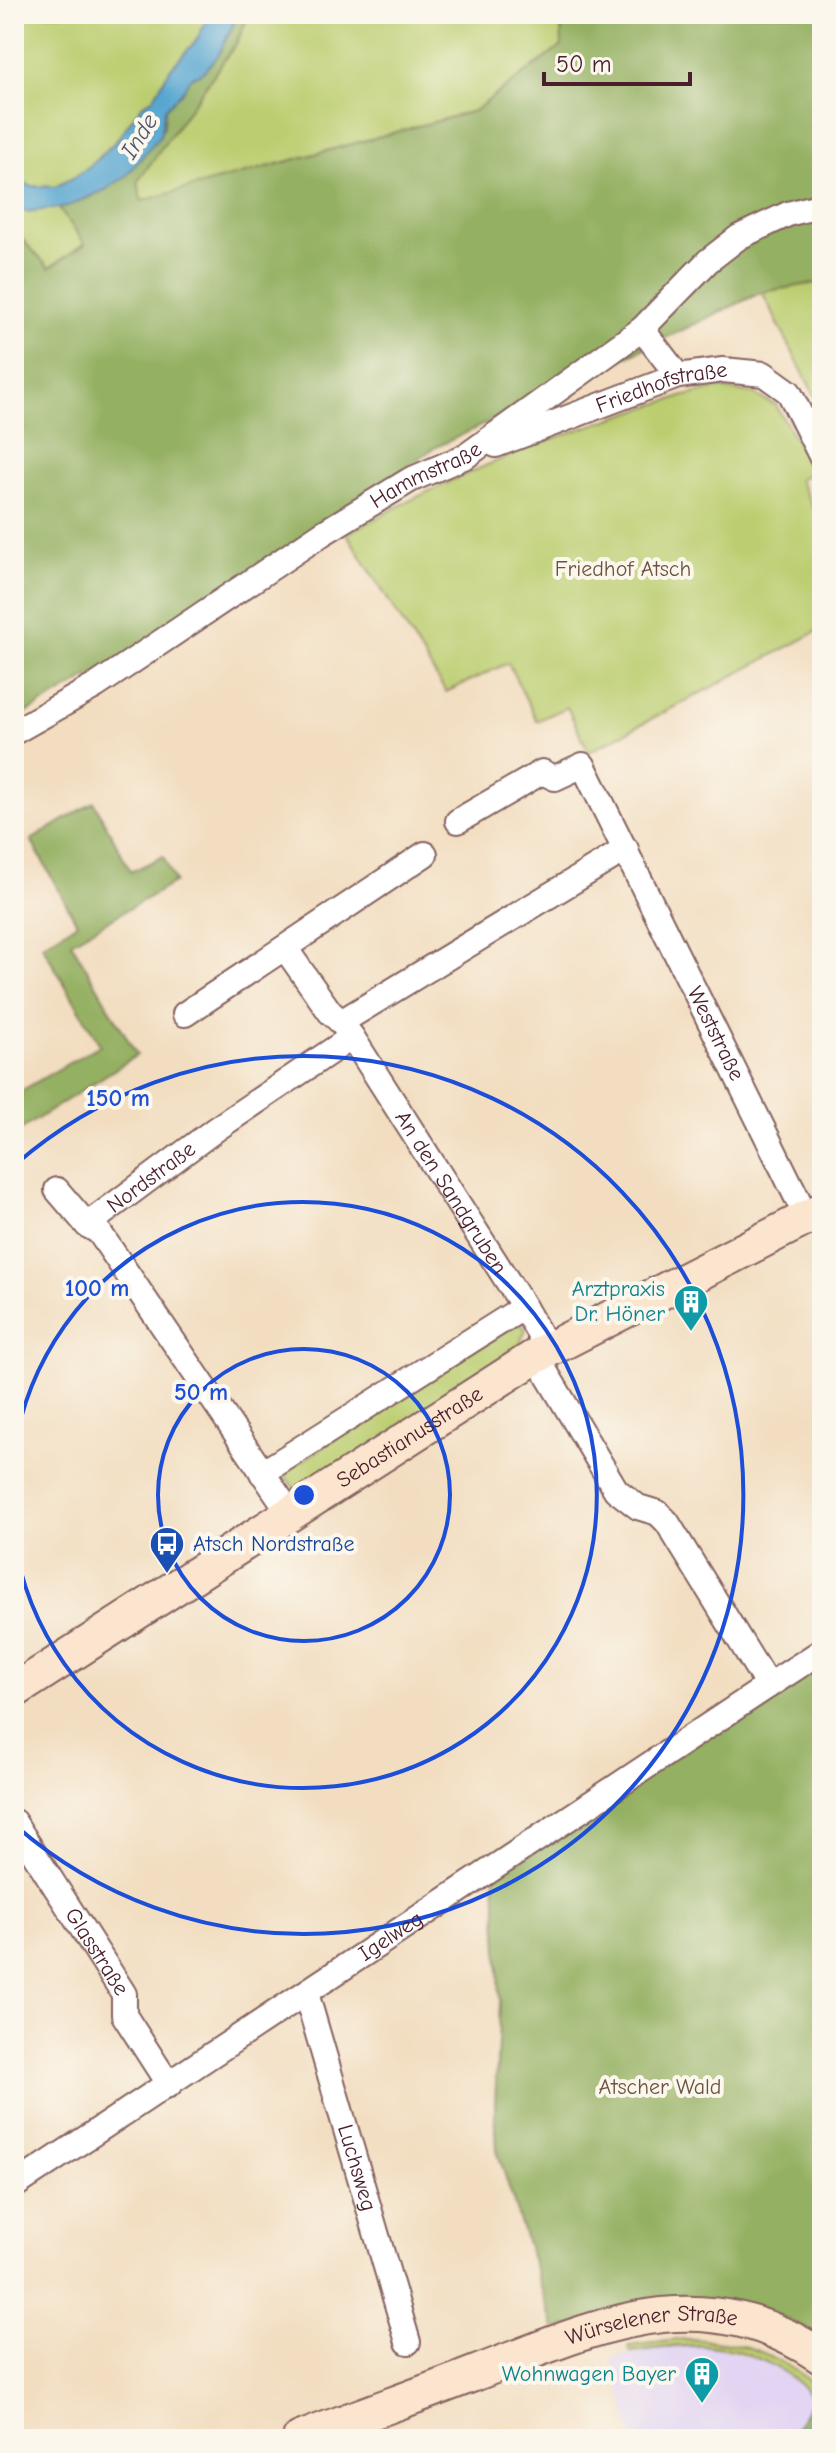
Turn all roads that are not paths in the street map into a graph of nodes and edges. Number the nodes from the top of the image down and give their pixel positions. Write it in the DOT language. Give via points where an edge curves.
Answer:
graph roads {
  1 [pos="822,205"];
  2 [pos="642,329"];
  3 [pos="678,376"];
  4 [pos="466,456"];
  5 [pos="822,458"];
  6 [pos="14,732"];
  7 [pos="458,821"];
  8 [pos="626,849"];
  9 [pos="425,854"];
  10 [pos="285,948"];
  11 [pos="185,1014"];
  12 [pos="347,1030"];
  13 [pos="57,1190"];
  14 [pos="815,1214"];
  15 [pos="87,1225"];
  16 [pos="524,1307"];
  17 [pos="542,1352"];
  18 [pos="262,1473"];
  19 [pos="290,1513"];
  20 [pos="822,1651"];
  21 [pos="768,1686"];
  22 [pos="14,1691"];
  23 [pos="14,1822"];
  24 [pos="306,1993"];
  25 [pos="169,2085"];
  26 [pos="14,2186"];
  27 [pos="408,2342"];
  28 [pos="822,2357"];
  29 [pos="300,2439"];
  1 -- 2 [label="street, Hammstraße" via="739,237"];
  2 -- 3 [label="street"];
  2 -- 4 [label="street, Hammstraße"];
  3 -- 4 [label="street, Friedhofstraße"];
  3 -- 5 [label="street, Friedhofstraße" via="723,370 764,374 789,392"];
  4 -- 6 [label="street, Hammstraße" via="410,480 97,685"];
  7 -- 8 [label="street, Weststraße" via="542,772 555,778 583,765"];
  8 -- 12 [label="street" via="484,934"];
  8 -- 14 [label="street, Weststraße"];
  9 -- 10 [label="street"];
  10 -- 11 [label="street"];
  10 -- 12 [label="street, An den Sandgruben"];
  12 -- 15 [label="street, Nordstraße"];
  12 -- 16 [label="street, An den Sandgruben"];
  13 -- 15 [label="street, Nordstraße"];
  14 -- 17 [label="main road, Sebastianusstraße"];
  15 -- 18 [label="street, Nordstraße" via="99,1232"];
  16 -- 17 [label="street, An den Sandgruben"];
  16 -- 18 [label="street"];
  17 -- 19 [label="main road, Sebastianusstraße"];
  17 -- 21 [label="street" via="616,1490 667,1522"];
  18 -- 19 [label="street, Nordstraße"];
  19 -- 22 [label="main road, Sebastianusstraße"];
  20 -- 21 [label="street, Igelweg"];
  21 -- 24 [label="street, Igelweg"];
  23 -- 25 [label="street, Glasstraße" via="124,1994 124,2015"];
  24 -- 25 [label="street, Igelweg"];
  24 -- 27 [label="street, Luchsweg"];
  25 -- 26 [label="street, Igelweg"];
  28 -- 29 [label="main road, Würselener Straße" via="778,2331 742,2318 686,2312 654,2316 547,2345"];
}
